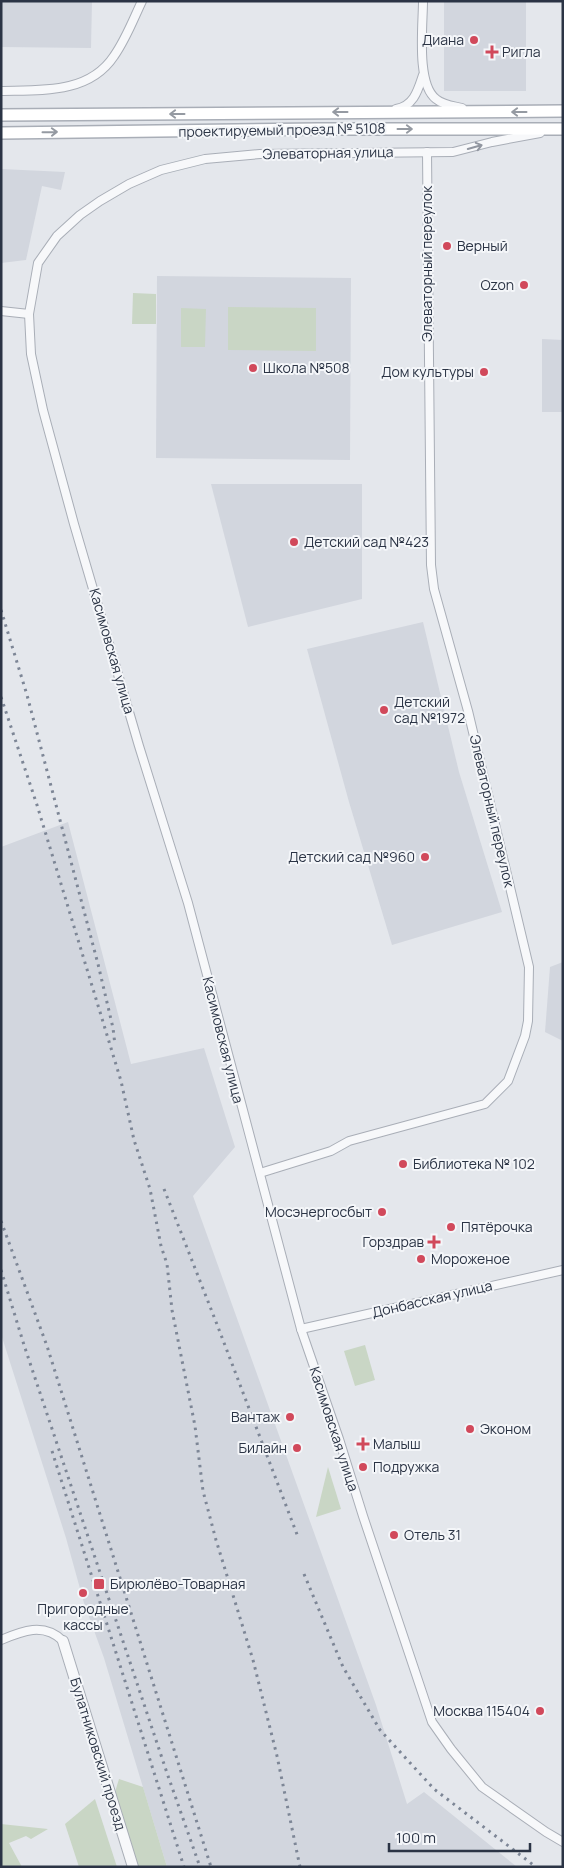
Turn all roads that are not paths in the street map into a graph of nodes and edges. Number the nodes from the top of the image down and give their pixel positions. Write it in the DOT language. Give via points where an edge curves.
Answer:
graph roads {
  1 [pos="142,1"];
  2 [pos="423,1"];
  3 [pos="423,73"];
  4 [pos="1,91"];
  5 [pos="563,111"];
  6 [pos="373,112"];
  7 [pos="476,112"];
  8 [pos="1,115"];
  9 [pos="563,129"];
  10 [pos="1,133"];
  11 [pos="427,152"];
  12 [pos="100,201"];
  13 [pos="1,311"];
  14 [pos="29,314"];
  15 [pos="260,1173"];
  16 [pos="563,1270"];
  17 [pos="301,1329"];
  18 [pos="1,1640"];
  19 [pos="62,1641"];
  20 [pos="563,1842"];
  21 [pos="134,1867"];
  1 -- 4 [label="street" via="114,58 88,80 69,87"];
  2 -- 3 [label="street"];
  3 -- 6 [label="street" via="409,104"];
  3 -- 7 [label="street" via="428,90 438,101"];
  5 -- 7 [label="main road, проектируемый проезд № 5108, one-way"];
  6 -- 7 [label="main road, проектируемый проезд № 5108"];
  6 -- 8 [label="main road, проектируемый проезд № 5108, one-way"];
  10 -- 9 [label="main road, проектируемый проезд № 5108, one-way"];
  11 -- 9 [label="street, Элеваторная улица, one-way" via="453,152"];
  11 -- 12 [label="street, Элеваторная улица" via="260,154 205,160 162,170"];
  11 -- 15 [label="street, Элеваторный переулок" via="431,565 434,589 468,711 529,967 528,1021 508,1081 485,1104 349,1141 331,1151"];
  12 -- 14 [label="street, Касимовская улица" via="80,215 48,246 38,263"];
  13 -- 14 [label="street"];
  14 -- 15 [label="street, Касимовская улица" via="31,354 46,420 139,746 188,903"];
  15 -- 17 [label="street, Касимовская улица"];
  16 -- 17 [label="street, Донбасская улица"];
  17 -- 20 [label="street, Касимовская улица" via="432,1722 482,1787"];
  18 -- 19 [label="street" via="40,1629"];
  19 -- 21 [label="street, Булатниковский проезд"];
}
